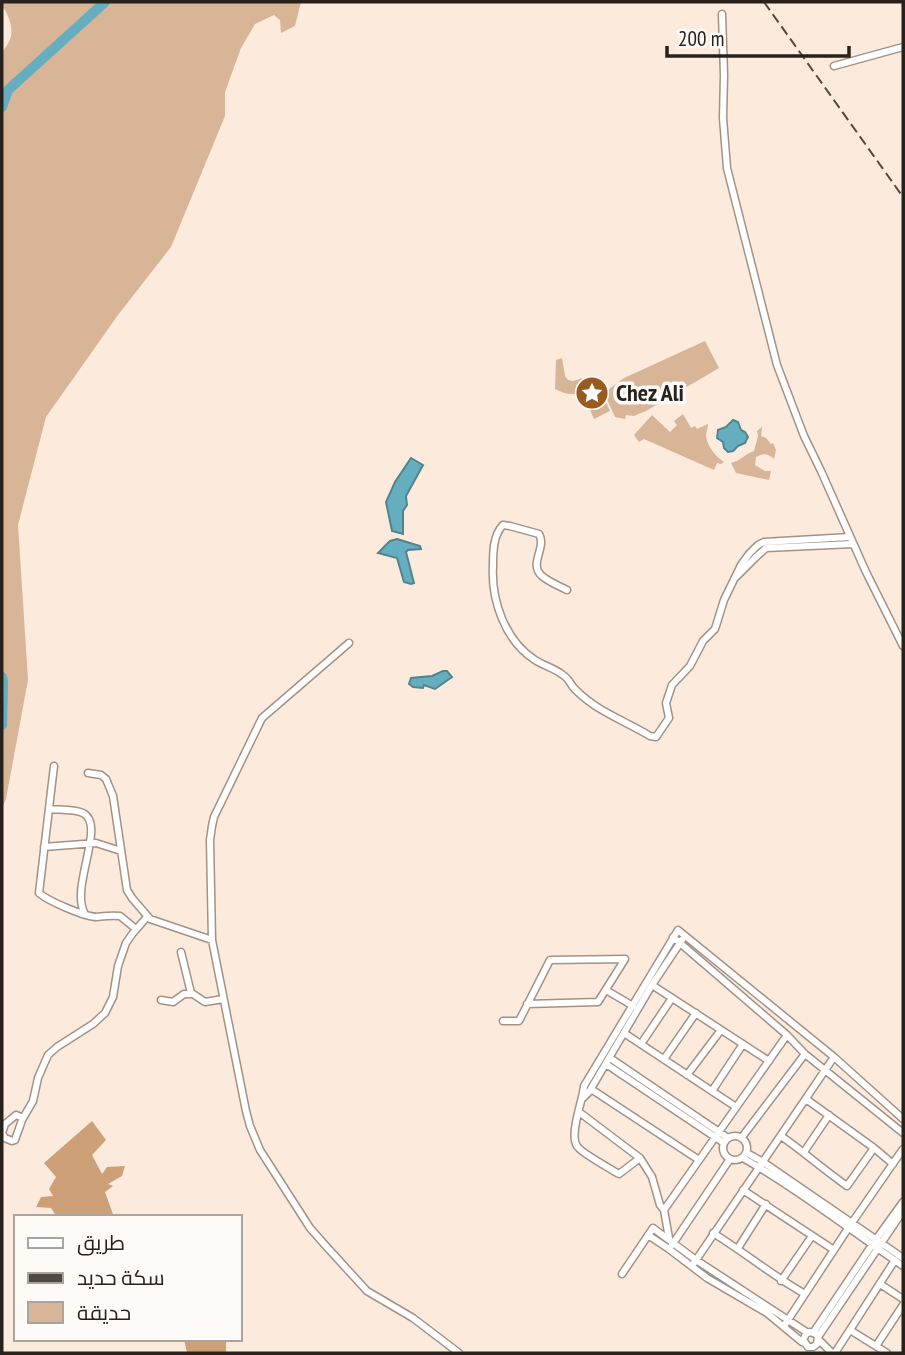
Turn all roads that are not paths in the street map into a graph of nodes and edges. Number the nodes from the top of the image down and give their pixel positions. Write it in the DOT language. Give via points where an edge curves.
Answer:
graph roads {
  1 [pos="722,14"];
  2 [pos="903,47"];
  3 [pos="834,66"];
  4 [pos="852,541"];
  5 [pos="567,590"];
  6 [pos="349,643"];
  7 [pos="903,646"];
  8 [pos="54,766"];
  9 [pos="88,773"];
  10 [pos="50,809"];
  11 [pos="91,843"];
  12 [pos="44,847"];
  13 [pos="121,851"];
  14 [pos="85,914"];
  15 [pos="147,916"];
  16 [pos="136,929"];
  17 [pos="685,935"];
  18 [pos="673,937"];
  19 [pos="212,940"];
  20 [pos="680,942"];
  21 [pos="181,952"];
  22 [pos="726,969"];
  23 [pos="719,976"];
  24 [pos="652,985"];
  25 [pos="746,985"];
  26 [pos="606,990"];
  27 [pos="739,993"];
  28 [pos="193,994"];
  29 [pos="672,998"];
  30 [pos="223,999"];
  31 [pos="161,1000"];
  32 [pos="768,1003"];
  33 [pos="527,1004"];
  34 [pos="635,1008"];
  35 [pos="760,1011"];
  36 [pos="696,1013"];
  37 [pos="789,1020"];
  38 [pos="503,1021"];
  39 [pos="721,1030"];
  40 [pos="784,1032"];
  41 [pos="624,1033"];
  42 [pos="810,1037"];
  43 [pos="641,1044"];
  44 [pos="743,1044"];
  45 [pos="802,1051"];
  46 [pos="834,1057"];
  47 [pos="664,1059"];
  48 [pos="608,1061"];
  49 [pos="769,1061"];
  50 [pos="825,1070"];
  51 [pos="687,1074"];
  52 [pos="855,1076"];
  53 [pos="846,1087"];
  54 [pos="591,1089"];
  55 [pos="712,1091"];
  56 [pos="875,1094"];
  57 [pos="583,1098"];
  58 [pos="806,1099"];
  59 [pos="867,1104"];
  60 [pos="736,1107"];
  61 [pos="894,1111"];
  62 [pos="579,1112"];
  63 [pos="829,1115"];
  64 [pos="23,1118"];
  65 [pos="903,1119"];
  66 [pos="888,1120"];
  67 [pos="903,1133"];
  68 [pos="717,1134"];
  69 [pos="781,1136"];
  70 [pos="742,1138"];
  71 [pos="726,1141"];
  72 [pos="874,1148"];
  73 [pos="903,1149"];
  74 [pos="804,1152"];
  75 [pos="745,1155"];
  76 [pos="640,1158"];
  77 [pos="730,1159"];
  78 [pos="699,1160"];
  79 [pos="761,1164"];
  80 [pos="893,1164"];
  81 [pos="743,1190"];
  82 [pos="903,1202"];
  83 [pos="766,1204"];
  84 [pos="664,1210"];
  85 [pos="903,1211"];
  86 [pos="851,1225"];
  87 [pos="713,1233"];
  88 [pos="648,1235"];
  89 [pos="812,1236"];
  90 [pos="671,1243"];
  91 [pos="877,1245"];
  92 [pos="738,1248"];
  93 [pos="834,1250"];
  94 [pos="903,1258"];
  95 [pos="895,1260"];
  96 [pos="694,1263"];
  97 [pos="903,1266"];
  98 [pos="622,1274"];
  99 [pos="782,1281"];
  100 [pos="880,1284"];
  101 [pos="805,1294"];
  102 [pos="903,1299"];
  103 [pos="903,1305"];
  104 [pos="785,1322"];
  105 [pos="850,1330"];
  106 [pos="814,1336"];
  107 [pos="802,1342"];
  108 [pos="876,1346"];
  109 [pos="810,1349"];
  110 [pos="459,1353"];
  111 [pos="833,1353"];
  112 [pos="887,1353"];
  1 -- 4 [label="street" via="728,173 779,374"];
  2 -- 3 [label="street"];
  4 -- 5 [label="street" via="769,547 747,561 733,581 715,629 672,685 666,703 670,718 655,737 593,705 565,676 530,657 509,632 499,613 492,576 500,528 507,525 539,534 537,570"];
  4 -- 7 [label="street"];
  6 -- 19 [label="street" via="262,718 214,817 210,840"];
  8 -- 10 [label="street"];
  9 -- 13 [label="street" via="104,777 111,791"];
  10 -- 11 [label="street" via="85,814"];
  10 -- 12 [label="street"];
  11 -- 12 [label="street"];
  11 -- 13 [label="street"];
  11 -- 14 [label="street" via="80,888"];
  12 -- 14 [label="street" via="39,892"];
  13 -- 15 [label="street" via="129,894"];
  14 -- 16 [label="street" via="120,916"];
  15 -- 16 [label="street"];
  15 -- 19 [label="street"];
  16 -- 64 [label="street" via="121,956 105,1013 49,1053"];
  17 -- 18 [label="street" via="678,930"];
  17 -- 20 [label="street"];
  17 -- 22 [label="street"];
  18 -- 20 [label="street"];
  18 -- 34 [label="street"];
  19 -- 30 [label="street"];
  20 -- 23 [label="street"];
  20 -- 24 [label="street"];
  21 -- 28 [label="street"];
  22 -- 23 [label="street"];
  22 -- 25 [label="street"];
  23 -- 27 [label="street"];
  24 -- 29 [label="street"];
  24 -- 34 [label="street"];
  25 -- 27 [label="street"];
  25 -- 32 [label="street"];
  26 -- 33 [label="street" via="598,1002"];
  26 -- 33 [label="street" via="625,959 550,960"];
  26 -- 34 [label="street"];
  27 -- 35 [label="street"];
  28 -- 30 [label="street" via="205,1002"];
  28 -- 31 [label="street" via="173,1002"];
  29 -- 36 [label="street"];
  29 -- 43 [label="street"];
  30 -- 110 [label="street" via="250,1126 303,1218 367,1291"];
  32 -- 35 [label="street"];
  32 -- 37 [label="street"];
  33 -- 38 [label="street" via="519,1021"];
  34 -- 41 [label="street"];
  34 -- 57 [label="street" via="584,1086"];
  35 -- 40 [label="street"];
  36 -- 39 [label="street"];
  36 -- 47 [label="street"];
  37 -- 40 [label="street"];
  37 -- 42 [label="street"];
  39 -- 44 [label="street"];
  39 -- 51 [label="street"];
  40 -- 45 [label="street"];
  40 -- 49 [label="street"];
  41 -- 43 [label="street"];
  41 -- 48 [label="street"];
  42 -- 45 [label="street"];
  42 -- 46 [label="street"];
  43 -- 47 [label="street"];
  44 -- 49 [label="street"];
  44 -- 55 [label="street"];
  45 -- 50 [label="street"];
  45 -- 70 [label="street"];
  46 -- 50 [label="street"];
  46 -- 52 [label="street"];
  47 -- 51 [label="street"];
  48 -- 54 [label="street"];
  48 -- 68 [label="street"];
  49 -- 60 [label="street"];
  50 -- 53 [label="street"];
  50 -- 58 [label="street"];
  51 -- 55 [label="street"];
  52 -- 53 [label="street"];
  52 -- 56 [label="street"];
  53 -- 59 [label="street"];
  54 -- 57 [label="street"];
  54 -- 78 [label="street"];
  55 -- 60 [label="street"];
  56 -- 59 [label="street"];
  56 -- 61 [label="street"];
  57 -- 62 [label="street"];
  58 -- 63 [label="street"];
  58 -- 69 [label="street"];
  59 -- 66 [label="street"];
  60 -- 68 [label="street"];
  61 -- 65 [label="street"];
  61 -- 66 [label="street"];
  62 -- 76 [label="street"];
  62 -- 76 [label="street" via="574,1138 578,1148 619,1174"];
  63 -- 72 [label="street"];
  63 -- 74 [label="street"];
  66 -- 67 [label="street"];
  68 -- 71 [label="street"];
  68 -- 78 [label="street"];
  69 -- 74 [label="street"];
  69 -- 79 [label="street"];
  70 -- 71 [label="street" via="732,1136"];
  70 -- 75 [label="street" via="747,1144"];
  71 -- 77 [label="street" via="723,1151"];
  72 -- 74 [label="street" via="847,1186"];
  72 -- 80 [label="street"];
  73 -- 80 [label="street"];
  75 -- 77 [label="street"];
  75 -- 79 [label="street"];
  76 -- 84 [label="street"];
  77 -- 90 [label="street"];
  78 -- 84 [label="street"];
  79 -- 81 [label="street"];
  79 -- 86 [label="street"];
  80 -- 86 [label="street"];
  81 -- 83 [label="street"];
  81 -- 87 [label="street"];
  82 -- 91 [label="street"];
  83 -- 89 [label="street"];
  83 -- 92 [label="street"];
  84 -- 90 [label="street"];
  85 -- 91 [label="street"];
  86 -- 91 [label="street"];
  86 -- 93 [label="street"];
  87 -- 92 [label="street"];
  87 -- 96 [label="street"];
  88 -- 90 [label="street"];
  88 -- 90 [label="street" via="653,1228"];
  88 -- 98 [label="street"];
  89 -- 93 [label="street"];
  89 -- 99 [label="street"];
  90 -- 96 [label="street"];
  91 -- 94 [label="street"];
  91 -- 95 [label="street"];
  91 -- 106 [label="street"];
  92 -- 99 [label="street"];
  93 -- 101 [label="street"];
  95 -- 97 [label="street"];
  95 -- 100 [label="street"];
  96 -- 104 [label="street" via="708,1278"];
  99 -- 101 [label="street"];
  100 -- 102 [label="street"];
  100 -- 105 [label="street"];
  101 -- 104 [label="street"];
  103 -- 108 [label="street"];
  104 -- 106 [label="street"];
  104 -- 107 [label="street"];
  105 -- 108 [label="street"];
  105 -- 111 [label="street"];
  106 -- 107 [label="street"];
  106 -- 109 [label="street" via="817,1344"];
  106 -- 111 [label="street"];
  107 -- 109 [label="street"];
  108 -- 112 [label="street"];
  109 -- 111 [label="street"];
}
